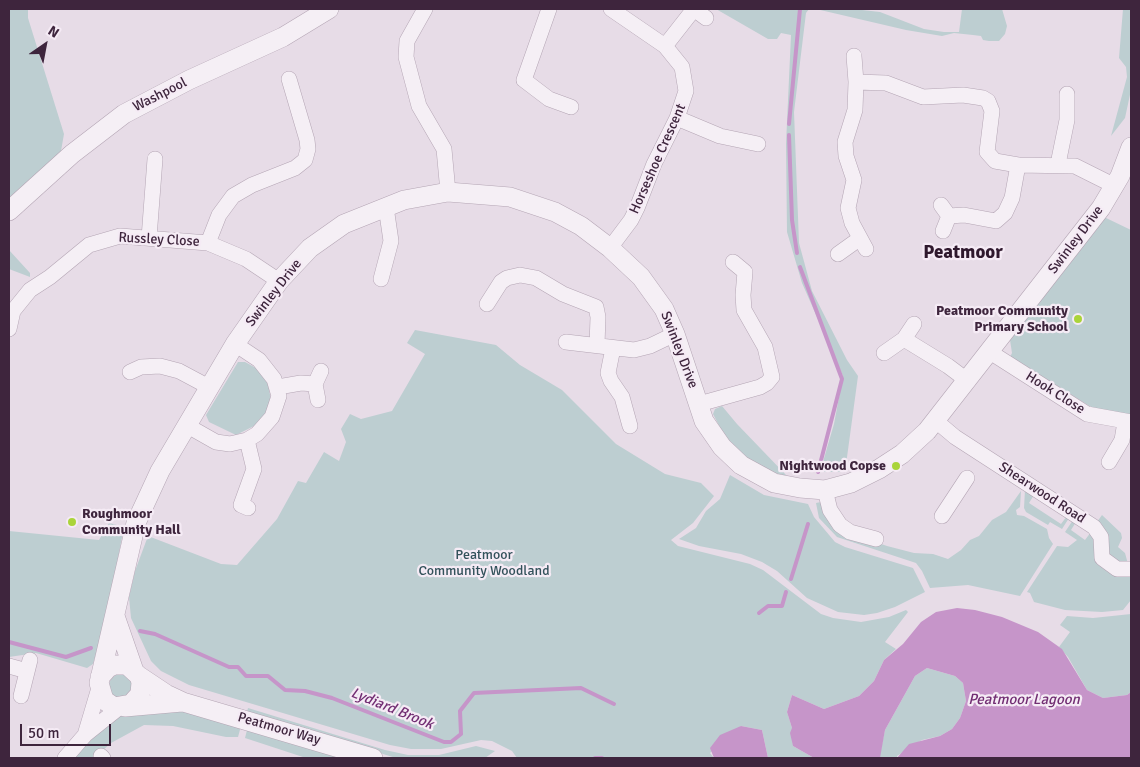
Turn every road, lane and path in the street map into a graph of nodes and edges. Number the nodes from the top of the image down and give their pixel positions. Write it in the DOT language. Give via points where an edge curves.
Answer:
graph roads {
  1 [pos="330,9"];
  2 [pos="425,9"];
  3 [pos="549,9"];
  4 [pos="611,9"];
  5 [pos="698,12"];
  6 [pos="665,46"];
  7 [pos="854,56"];
  8 [pos="856,82"];
  9 [pos="287,90"];
  10 [pos="1067,94"];
  11 [pos="571,107"];
  12 [pos="677,118"];
  13 [pos="758,144"];
  14 [pos="1131,147"];
  15 [pos="155,158"];
  16 [pos="1058,164"];
  17 [pos="1018,165"];
  18 [pos="1115,186"];
  19 [pos="448,192"];
  20 [pos="386,207"];
  21 [pos="9,211"];
  22 [pos="943,231"];
  23 [pos="149,238"];
  24 [pos="208,243"];
  25 [pos="610,248"];
  26 [pos="838,254"];
  27 [pos="732,262"];
  28 [pos="380,279"];
  29 [pos="279,282"];
  30 [pos="487,304"];
  31 [pos="914,324"];
  32 [pos="9,329"];
  33 [pos="675,334"];
  34 [pos="904,339"];
  35 [pos="566,342"];
  36 [pos="235,344"];
  37 [pos="597,345"];
  38 [pos="614,348"];
  39 [pos="990,352"];
  40 [pos="884,353"];
  41 [pos="130,372"];
  42 [pos="968,381"];
  43 [pos="208,387"];
  44 [pos="278,387"];
  45 [pos="318,400"];
  46 [pos="699,404"];
  47 [pos="936,421"];
  48 [pos="1128,422"];
  49 [pos="186,425"];
  50 [pos="630,426"];
  51 [pos="247,440"];
  52 [pos="982,454"];
  53 [pos="1109,462"];
  54 [pos="825,490"];
  55 [pos="239,506"];
  56 [pos="943,516"];
  57 [pos="876,538"];
  58 [pos="1131,569"];
  59 [pos="115,615"];
  60 [pos="9,666"];
  61 [pos="136,672"];
  62 [pos="99,683"];
  63 [pos="21,696"];
  64 [pos="183,702"];
  65 [pos="123,707"];
  66 [pos="85,735"];
  67 [pos="65,758"];
  68 [pos="373,758"];
  1 -- 21 [label="street, Washpool" via="283,37 124,114 72,154"];
  2 -- 19 [label="street" via="408,41 406,57 419,106 444,149"];
  3 -- 11 [label="street" via="518,82"];
  4 -- 6 [label="street, Horseshoe Crescent"];
  5 -- 6 [label="street"];
  6 -- 12 [label="street, Horseshoe Crescent" via="682,68 685,79 684,102"];
  7 -- 8 [label="street"];
  8 -- 17 [label="street" via="886,83 923,97 963,95 988,101 992,111 987,146 990,157 1002,164"];
  8 -- 26 [label="street" via="855,110 846,135 845,149 854,180 848,203 849,215 863,244"];
  9 -- 24 [label="street" via="307,140 305,160 295,168 233,196 219,215"];
  10 -- 16 [label="street" via="1067,120"];
  12 -- 13 [label="street" via="720,136"];
  12 -- 25 [label="street, Horseshoe Crescent" via="631,220"];
  14 -- 18 [label="street, Swinley Drive"];
  15 -- 23 [label="street" via="146,178"];
  16 -- 17 [label="street"];
  16 -- 18 [label="street" via="1075,166"];
  17 -- 22 [label="street" via="1012,198 999,219 993,222 945,210"];
  18 -- 39 [label="street, Swinley Drive"];
  19 -- 20 [label="street, Swinley Drive" via="404,200"];
  19 -- 25 [label="street, Swinley Drive" via="494,194 533,203 581,226"];
  20 -- 28 [label="street" via="391,241"];
  20 -- 29 [label="street, Swinley Drive" via="344,224 324,237"];
  23 -- 24 [label="street, Russley Close"];
  23 -- 32 [label="street, Russley Close" via="120,236 89,245 25,294 13,311"];
  24 -- 29 [label="street, Russley Close" via="246,259"];
  25 -- 33 [label="street, Swinley Drive" via="641,277"];
  27 -- 46 [label="street" via="752,270 743,296 744,310 765,347 772,377 760,386"];
  29 -- 36 [label="street, Swinley Drive"];
  30 -- 37 [label="street" via="507,278 520,275 536,278 562,294 596,308"];
  31 -- 34 [label="street"];
  33 -- 38 [label="street" via="639,350"];
  33 -- 46 [label="street, Swinley Drive"];
  34 -- 40 [label="street"];
  34 -- 42 [label="street"];
  35 -- 37 [label="street"];
  36 -- 43 [label="street, Swinley Drive"];
  36 -- 44 [label="street" via="267,368"];
  37 -- 38 [label="street"];
  38 -- 50 [label="street" via="609,376 622,397"];
  39 -- 42 [label="street, Swinley Drive"];
  39 -- 48 [label="street, Hook Close" via="1080,410"];
  41 -- 43 [label="street" via="141,367 160,366"];
  42 -- 47 [label="street, Swinley Drive"];
  43 -- 49 [label="street, Swinley Drive"];
  44 -- 45 [label="street" via="318,377"];
  44 -- 51 [label="street" via="278,402 272,417 262,430"];
  46 -- 54 [label="street, Swinley Drive" via="714,438 741,465 774,483"];
  47 -- 52 [label="street, Shearwood Road"];
  47 -- 54 [label="street, Swinley Drive" via="917,441 879,469 851,483"];
  48 -- 53 [label="street, Hook Close"];
  49 -- 51 [label="street" via="222,444"];
  49 -- 59 [label="street, Swinley Drive" via="136,523"];
  51 -- 55 [label="street" via="254,469"];
  52 -- 56 [label="street"];
  52 -- 58 [label="street, Shearwood Road" via="1094,527 1101,537 1102,558 1117,569"];
  54 -- 57 [label="street" via="830,510 840,525 850,532"];
  59 -- 61 [label="street"];
  59 -- 62 [label="street, Swinley Drive"];
  60 -- 63 [label="street" via="28,665"];
  61 -- 62 [label="street" via="120,664 114,665 108,668"];
  61 -- 64 [label="street, Peatmoor Way"];
  61 -- 65 [label="street" via="141,682 140,694"];
  62 -- 65 [label="street" via="108,704"];
  62 -- 66 [label="street"];
  64 -- 65 [label="street, Peatmoor Way"];
  64 -- 68 [label="street, Peatmoor Way"];
  65 -- 66 [label="street"];
  66 -- 67 [label="street"];
}
